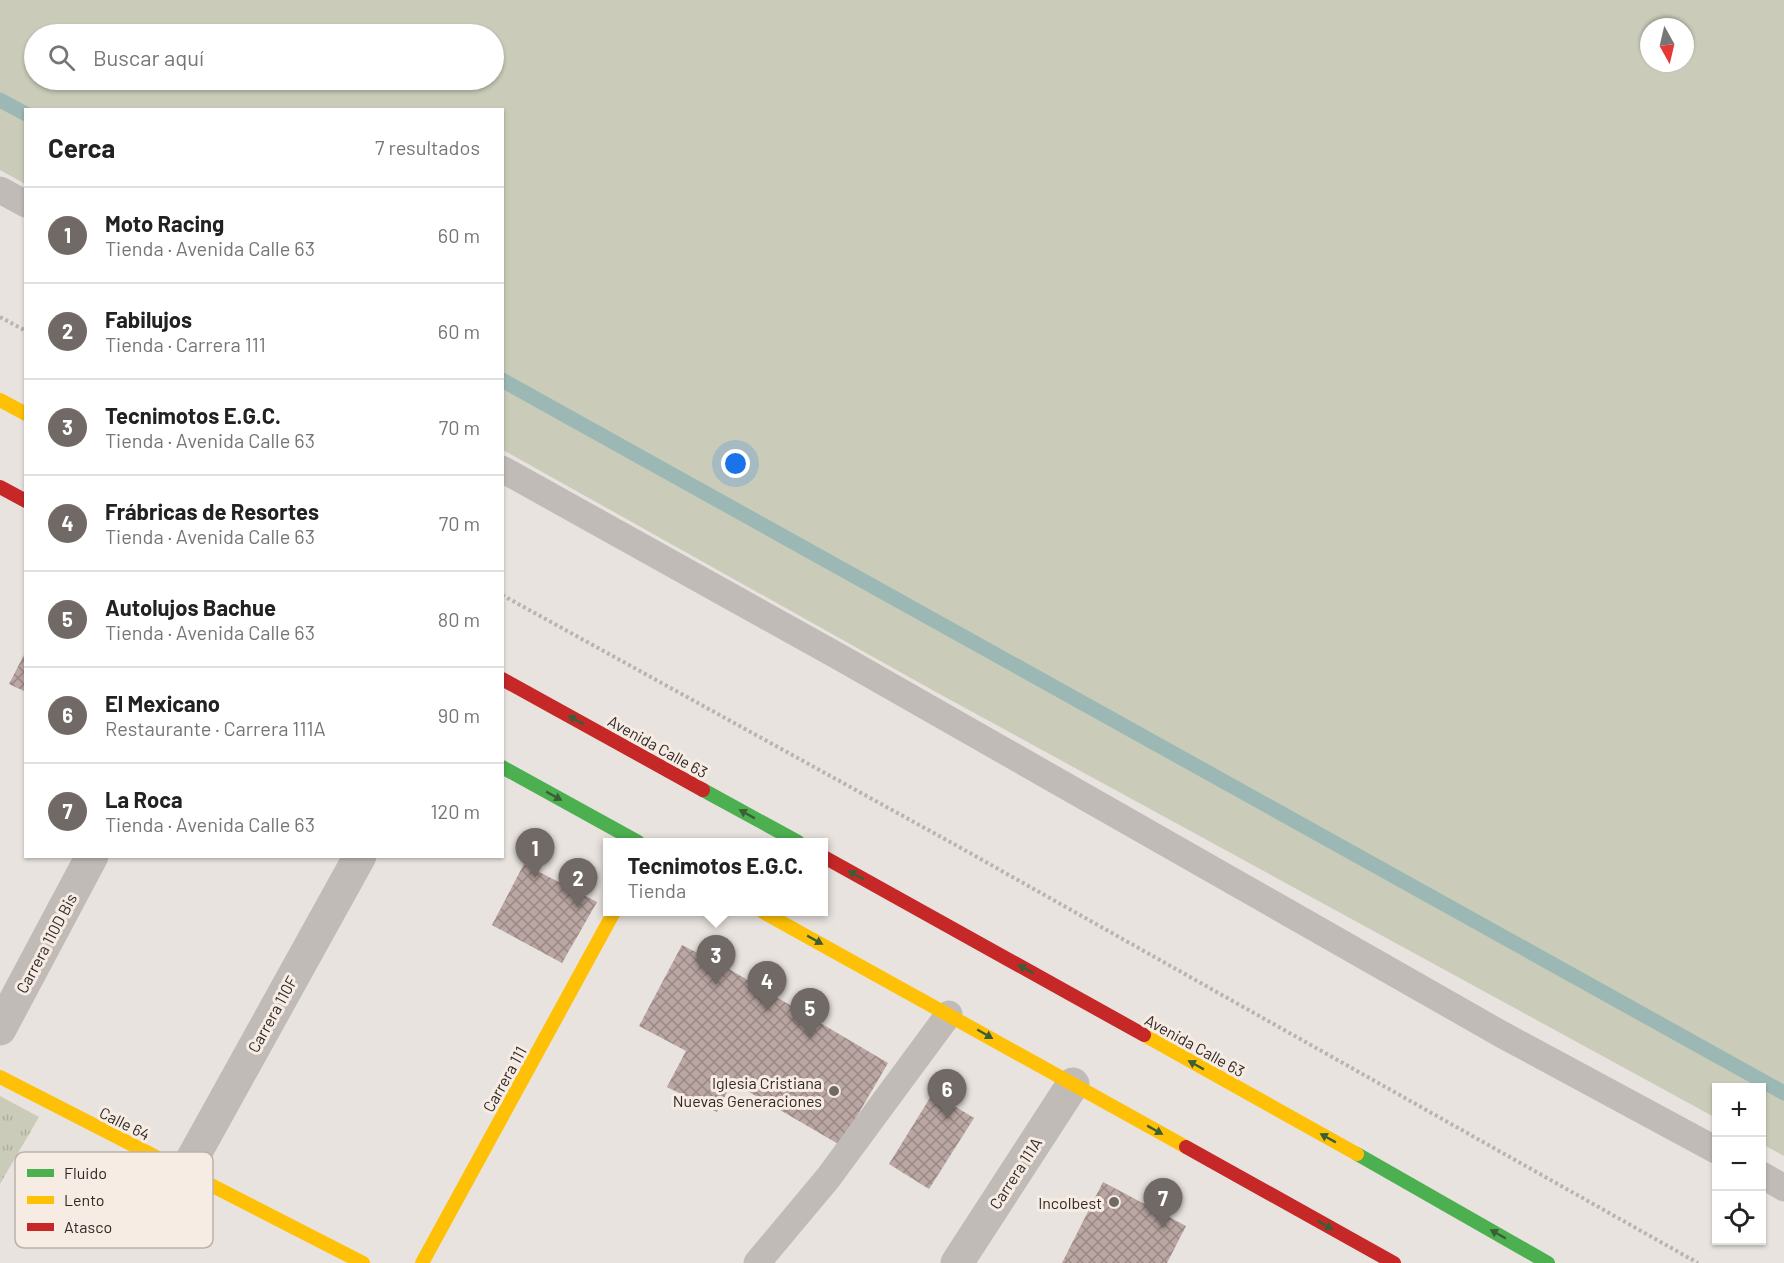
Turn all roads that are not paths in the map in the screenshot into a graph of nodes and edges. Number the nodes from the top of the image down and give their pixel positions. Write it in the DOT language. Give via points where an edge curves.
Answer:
graph roads {
  1 [pos="0,190"];
  2 [pos="24,203"];
  3 [pos="0,400"];
  4 [pos="24,413"];
  5 [pos="504,470"];
  6 [pos="0,487"];
  7 [pos="24,500"];
  8 [pos="504,680"];
  9 [pos="504,768"];
  10 [pos="629,838"];
  11 [pos="789,838"];
  12 [pos="91,858"];
  13 [pos="359,858"];
  14 [pos="828,859"];
  15 [pos="612,916"];
  16 [pos="771,916"];
  17 [pos="950,1014"];
  18 [pos="0,1029"];
  19 [pos="0,1077"];
  20 [pos="1072,1084"];
  21 [pos="1712,1148"];
  22 [pos="145,1152"];
  23 [pos="195,1152"];
  24 [pos="1766,1178"];
  25 [pos="213,1187"];
  26 [pos="1784,1188"];
  27 [pos="363,1263"];
  28 [pos="423,1263"];
  29 [pos="757,1263"];
  30 [pos="957,1263"];
  31 [pos="1394,1263"];
  32 [pos="1548,1263"];
  1 -- 2 [label="lane"];
  3 -- 4 [label="main road"];
  5 -- 21 [label="lane" via="1491,1029"];
  6 -- 7 [label="main road"];
  11 -- 8 [label="main road, Avenida Calle 63, one-way"];
  9 -- 10 [label="main road, one-way"];
  12 -- 18 [label="street, Carrera 110D Bis"];
  13 -- 23 [label="street, Carrera 110F"];
  32 -- 14 [label="main road, Avenida Calle 63, one-way"];
  15 -- 28 [label="main road, Carrera 111"];
  16 -- 17 [label="main road, one-way"];
  17 -- 20 [label="main road, one-way"];
  17 -- 29 [label="lane" via="828,1178"];
  19 -- 22 [label="main road, Calle 64"];
  20 -- 30 [label="street, Carrera 111A"];
  20 -- 31 [label="main road, one-way"];
  24 -- 26 [label="lane"];
  25 -- 27 [label="main road, Calle 64"];
}
